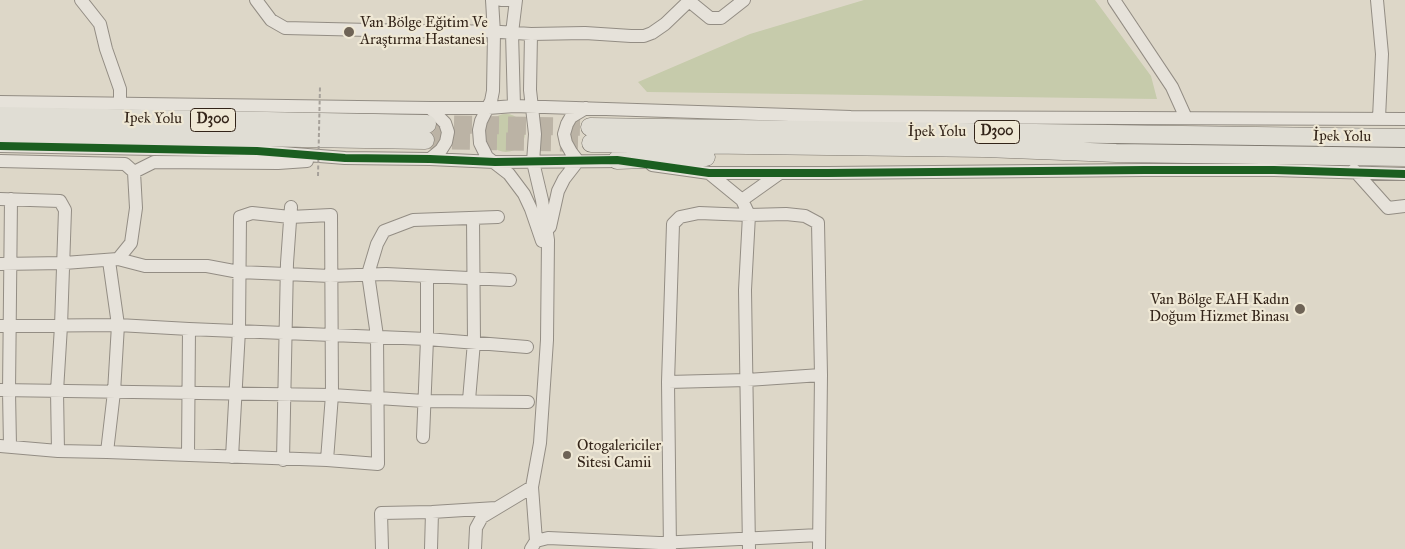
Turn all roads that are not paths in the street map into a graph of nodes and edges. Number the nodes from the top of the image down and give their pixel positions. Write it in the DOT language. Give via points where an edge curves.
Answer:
graph roads {
  1 [pos="81,0"];
  2 [pos="256,0"];
  3 [pos="492,0"];
  4 [pos="501,0"];
  5 [pos="511,0"];
  6 [pos="516,0"];
  7 [pos="689,0"];
  8 [pos="744,0"];
  9 [pos="1114,0"];
  10 [pos="1377,0"];
  11 [pos="494,33"];
  12 [pos="512,33"];
  13 [pos="531,34"];
  14 [pos="0,102"];
  15 [pos="120,104"];
  16 [pos="514,106"];
  17 [pos="531,107"];
  18 [pos="488,108"];
  19 [pos="586,108"];
  20 [pos="0,116"];
  21 [pos="1186,118"];
  22 [pos="1379,118"];
  23 [pos="1405,118"];
  24 [pos="427,124"];
  25 [pos="0,133"];
  26 [pos="1405,138"];
  27 [pos="0,146"];
  28 [pos="1116,153"];
  29 [pos="1349,156"];
  30 [pos="1405,157"];
  31 [pos="345,158"];
  32 [pos="430,159"];
  33 [pos="617,160"];
  34 [pos="0,161"];
  35 [pos="578,161"];
  36 [pos="495,162"];
  37 [pos="533,162"];
  38 [pos="134,172"];
  39 [pos="1356,172"];
  40 [pos="709,173"];
  41 [pos="780,173"];
  42 [pos="1405,174"];
  43 [pos="6,199"];
  44 [pos="742,200"];
  45 [pos="1405,206"];
  46 [pos="291,212"];
  47 [pos="749,215"];
  48 [pos="498,217"];
  49 [pos="473,218"];
  50 [pos="548,240"];
  51 [pos="113,260"];
  52 [pos="64,263"];
  53 [pos="547,263"];
  54 [pos="5,264"];
  55 [pos="239,272"];
  56 [pos="286,274"];
  57 [pos="368,274"];
  58 [pos="330,276"];
  59 [pos="427,277"];
  60 [pos="474,279"];
  61 [pos="510,280"];
  62 [pos="118,324"];
  63 [pos="5,326"];
  64 [pos="62,326"];
  65 [pos="189,329"];
  66 [pos="239,330"];
  67 [pos="285,333"];
  68 [pos="332,335"];
  69 [pos="377,336"];
  70 [pos="428,339"];
  71 [pos="474,342"];
  72 [pos="527,347"];
  73 [pos="821,374"];
  74 [pos="747,380"];
  75 [pos="668,382"];
  76 [pos="4,390"];
  77 [pos="57,391"];
  78 [pos="114,392"];
  79 [pos="189,392"];
  80 [pos="237,393"];
  81 [pos="284,395"];
  82 [pos="332,395"];
  83 [pos="378,398"];
  84 [pos="469,400"];
  85 [pos="424,401"];
  86 [pos="528,402"];
  87 [pos="423,437"];
  88 [pos="5,446"];
  89 [pos="58,451"];
  90 [pos="107,452"];
  91 [pos="188,454"];
  92 [pos="232,457"];
  93 [pos="282,460"];
  94 [pos="327,460"];
  95 [pos="532,487"];
  96 [pos="497,508"];
  97 [pos="432,512"];
  98 [pos="819,535"];
  99 [pos="590,544"];
  100 [pos="749,544"];
  101 [pos="534,545"];
  102 [pos="670,546"];
  103 [pos="382,549"];
  104 [pos="431,549"];
  105 [pos="475,549"];
  106 [pos="820,549"];
  1 -- 15 [label="street" via="100,24 120,89"];
  2 -- 11 [label="street" via="271,20 285,28"];
  3 -- 11 [label="street"];
  4 -- 5 [label="street"];
  6 -- 12 [label="street"];
  7 -- 8 [label="street" via="710,18 721,18"];
  7 -- 13 [label="street" via="665,24 644,36"];
  9 -- 21 [label="street" via="1172,87"];
  10 -- 22 [label="street" via="1382,54"];
  11 -- 12 [label="street"];
  11 -- 18 [label="street" via="493,91"];
  12 -- 13 [label="street"];
  12 -- 16 [label="street"];
  13 -- 17 [label="street"];
  14 -- 15 [label="street"];
  15 -- 24 [label="street"];
  16 -- 17 [label="street"];
  16 -- 18 [label="street"];
  17 -- 19 [label="street"];
  17 -- 37 [label="street" via="535,134"];
  18 -- 24 [label="street"];
  18 -- 36 [label="street" via="481,121 480,143 487,157"];
  19 -- 21 [label="street" via="851,116"];
  19 -- 35 [label="street" via="571,117 564,134"];
  20 -- 24 [label="highway, Ipek Yolu / D300"];
  21 -- 22 [label="street"];
  22 -- 23 [label="street"];
  24 -- 25 [label="highway, Ipek Yolu / D300"];
  24 -- 32 [label="street" via="445,123 448,132 441,150"];
  26 -- 28 [label="highway, İpek Yolu / D300" via="590,135"];
  27 -- 31 [label="street" via="257,150"];
  28 -- 29 [label="highway, İpek Yolu / D300"];
  28 -- 33 [label="highway"];
  29 -- 30 [label="highway, İpek Yolu / D300"];
  29 -- 39 [label="street"];
  31 -- 32 [label="street"];
  31 -- 38 [label="street" via="278,163 154,162"];
  32 -- 36 [label="street"];
  33 -- 35 [label="street"];
  33 -- 40 [label="street"];
  34 -- 38 [label="street" via="125,164"];
  35 -- 37 [label="street"];
  35 -- 50 [label="street" via="558,191"];
  36 -- 37 [label="street"];
  36 -- 53 [label="street" via="524,194 539,231"];
  37 -- 50 [label="street"];
  38 -- 51 [label="street" via="136,208 131,243"];
  39 -- 41 [label="street"];
  39 -- 42 [label="street"];
  39 -- 45 [label="street" via="1388,208"];
  40 -- 41 [label="street"];
  40 -- 44 [label="street"];
  41 -- 44 [label="street"];
  43 -- 52 [label="street" via="60,200 65,210"];
  43 -- 54 [label="street"];
  44 -- 47 [label="street"];
  46 -- 55 [label="street" via="252,213 240,217"];
  46 -- 56 [label="street"];
  46 -- 58 [label="street" via="331,215"];
  47 -- 73 [label="street" via="805,216 818,223"];
  47 -- 74 [label="street" via="745,290"];
  47 -- 75 [label="street" via="699,213 680,217 673,224"];
  48 -- 49 [label="street"];
  49 -- 57 [label="street" via="413,220 384,231 376,244"];
  49 -- 60 [label="street"];
  50 -- 53 [label="street"];
  51 -- 52 [label="street"];
  51 -- 55 [label="street" via="144,266 207,266"];
  51 -- 62 [label="street"];
  52 -- 54 [label="street"];
  52 -- 64 [label="street"];
  53 -- 95 [label="street" via="547,340 540,443"];
  54 -- 63 [label="street"];
  55 -- 56 [label="street"];
  55 -- 66 [label="street"];
  56 -- 58 [label="street"];
  56 -- 67 [label="street"];
  57 -- 58 [label="street"];
  57 -- 59 [label="street"];
  57 -- 69 [label="street"];
  58 -- 68 [label="street"];
  59 -- 60 [label="street"];
  59 -- 70 [label="street"];
  60 -- 61 [label="street"];
  60 -- 71 [label="street"];
  62 -- 64 [label="street"];
  62 -- 65 [label="street"];
  62 -- 78 [label="street"];
  63 -- 64 [label="street"];
  63 -- 76 [label="street"];
  64 -- 77 [label="street"];
  65 -- 66 [label="street"];
  65 -- 79 [label="street"];
  66 -- 67 [label="street"];
  66 -- 80 [label="street"];
  67 -- 68 [label="street"];
  67 -- 81 [label="street"];
  68 -- 69 [label="street"];
  68 -- 82 [label="street"];
  69 -- 70 [label="street"];
  69 -- 83 [label="street"];
  70 -- 71 [label="street"];
  70 -- 85 [label="street"];
  71 -- 72 [label="street"];
  71 -- 84 [label="street"];
  73 -- 74 [label="street"];
  73 -- 98 [label="street"];
  74 -- 75 [label="street"];
  74 -- 100 [label="street"];
  75 -- 102 [label="street"];
  76 -- 77 [label="street"];
  76 -- 88 [label="street"];
  77 -- 78 [label="street"];
  77 -- 89 [label="street"];
  78 -- 79 [label="street"];
  78 -- 90 [label="street"];
  79 -- 80 [label="street"];
  79 -- 91 [label="street"];
  80 -- 81 [label="street"];
  80 -- 92 [label="street"];
  81 -- 82 [label="street"];
  81 -- 93 [label="street"];
  82 -- 83 [label="street"];
  82 -- 94 [label="street"];
  83 -- 85 [label="street"];
  83 -- 94 [label="street" via="378,464"];
  84 -- 85 [label="street"];
  84 -- 86 [label="street"];
  85 -- 87 [label="street"];
  88 -- 89 [label="street"];
  89 -- 90 [label="street"];
  90 -- 91 [label="street"];
  91 -- 92 [label="street"];
  92 -- 93 [label="street"];
  93 -- 94 [label="street"];
  95 -- 96 [label="street"];
  95 -- 101 [label="street"];
  96 -- 97 [label="street"];
  96 -- 105 [label="street" via="482,517 476,528"];
  97 -- 103 [label="street" via="381,513"];
  97 -- 104 [label="street"];
  98 -- 100 [label="street"];
  98 -- 106 [label="street"];
  99 -- 101 [label="street" via="548,538"];
  99 -- 102 [label="street"];
  100 -- 102 [label="street"];
}
